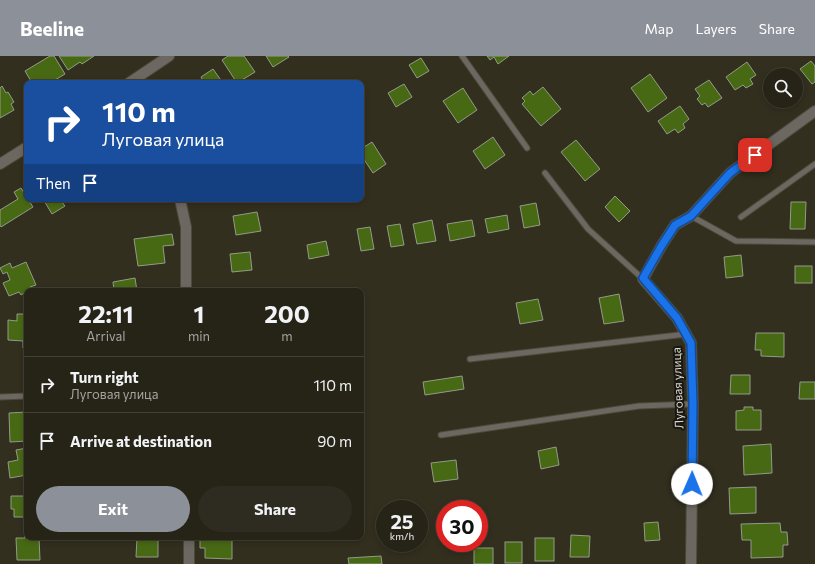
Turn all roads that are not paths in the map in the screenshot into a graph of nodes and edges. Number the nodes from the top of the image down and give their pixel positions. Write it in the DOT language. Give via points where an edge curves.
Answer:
graph roads {
  1 [pos="169,56"];
  2 [pos="462,56"];
  3 [pos="133,80"];
  4 [pos="815,111"];
  5 [pos="527,148"];
  6 [pos="24,149"];
  7 [pos="0,164"];
  8 [pos="815,164"];
  9 [pos="545,173"];
  10 [pos="181,202"];
  11 [pos="691,216"];
  12 [pos="742,217"];
  13 [pos="815,242"];
  14 [pos="643,278"];
  15 [pos="186,288"];
  16 [pos="687,334"];
  17 [pos="470,359"];
  18 [pos="24,396"];
  19 [pos="0,398"];
  20 [pos="693,404"];
  21 [pos="441,435"];
  22 [pos="189,540"];
  23 [pos="189,564"];
  24 [pos="690,564"];
  1 -- 3 [label="street"];
  2 -- 5 [label="lane"];
  4 -- 11 [label="street" via="730,173"];
  6 -- 7 [label="street"];
  8 -- 12 [label="lane"];
  9 -- 14 [label="lane" via="588,229"];
  10 -- 15 [label="street" via="186,227"];
  11 -- 13 [label="lane" via="736,241"];
  11 -- 14 [label="street" via="675,225"];
  14 -- 16 [label="street, Луговая улица" via="677,318"];
  16 -- 17 [label="lane"];
  16 -- 20 [label="street, Луговая улица" via="691,343"];
  18 -- 19 [label="lane"];
  20 -- 21 [label="lane" via="639,406"];
  20 -- 24 [label="street, Луговая улица"];
  22 -- 23 [label="street"];
}
